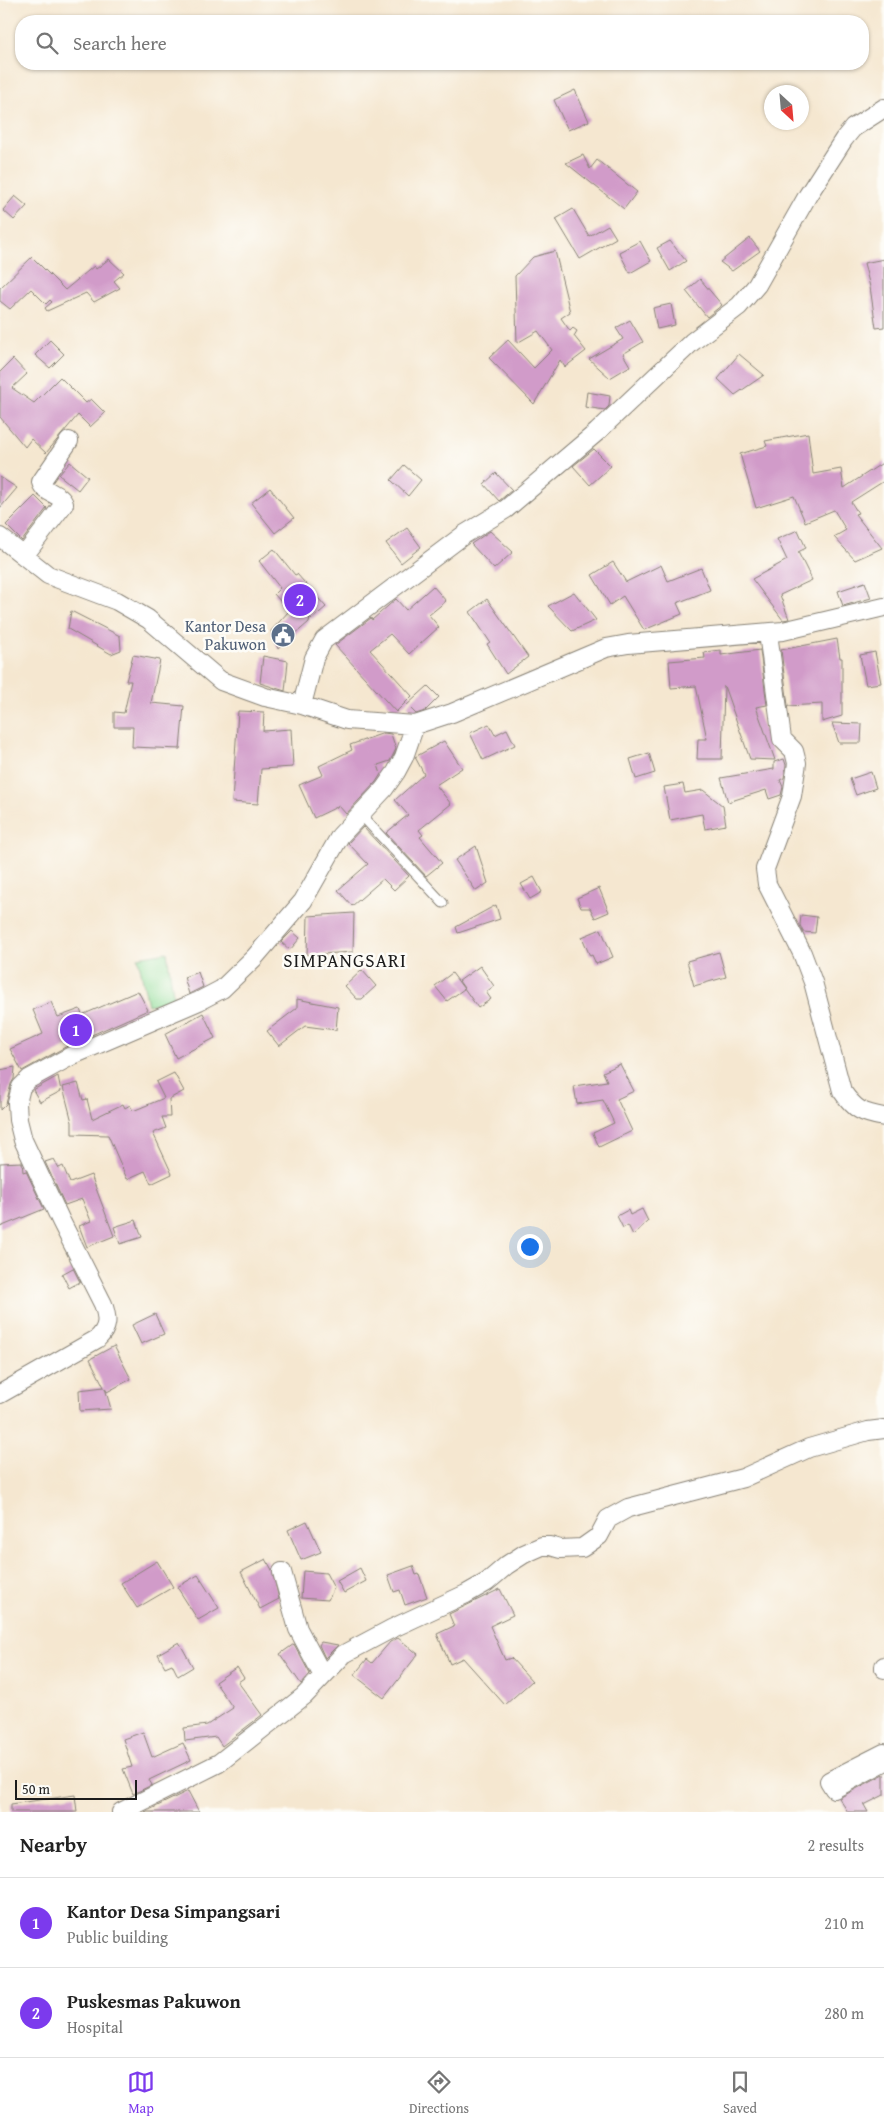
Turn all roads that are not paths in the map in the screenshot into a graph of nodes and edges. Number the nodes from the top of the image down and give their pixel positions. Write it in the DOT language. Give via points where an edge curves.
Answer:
graph roads {
  1 [pos="884,108"];
  2 [pos="69,441"];
  3 [pos="0,537"];
  4 [pos="24,556"];
  5 [pos="884,607"];
  6 [pos="768,633"];
  7 [pos="302,705"];
  8 [pos="415,725"];
  9 [pos="360,814"];
  10 [pos="443,902"];
  11 [pos="884,1117"];
  12 [pos="0,1394"];
  13 [pos="884,1430"];
  14 [pos="282,1572"];
  15 [pos="323,1676"];
  16 [pos="884,1753"];
  17 [pos="884,1762"];
  18 [pos="121,1812"];
  1 -- 7 [label="street" via="853,128 844,139 808,195 758,285 739,306 692,342 597,432 506,509 465,534 324,640 314,658"];
  2 -- 4 [label="street" via="41,482 43,488 61,498 64,504"];
  3 -- 4 [label="street"];
  4 -- 7 [label="street" via="48,575 117,601 148,619 221,681 265,697"];
  5 -- 6 [label="street"];
  6 -- 8 [label="street" via="606,648 452,713"];
  6 -- 11 [label="street" via="782,739 794,751 796,763 792,796 765,869 767,884 813,982 842,1090 861,1112"];
  7 -- 8 [label="street" via="346,720"];
  8 -- 9 [label="street" via="396,772"];
  9 -- 10 [label="lane"];
  9 -- 12 [label="street" via="340,836 303,901 254,958 222,989 73,1056 29,1079 21,1087 17,1103 23,1140 108,1317 105,1332 97,1339"];
  13 -- 15 [label="street" via="868,1431 809,1448 743,1478 628,1508 608,1519 599,1536 582,1548 542,1546 524,1554 466,1594 357,1645"];
  14 -- 15 [label="street" via="298,1629"];
  15 -- 18 [label="street" via="304,1696 219,1763"];
  16 -- 17 [label="street" via="829,1781 834,1788"];
}
